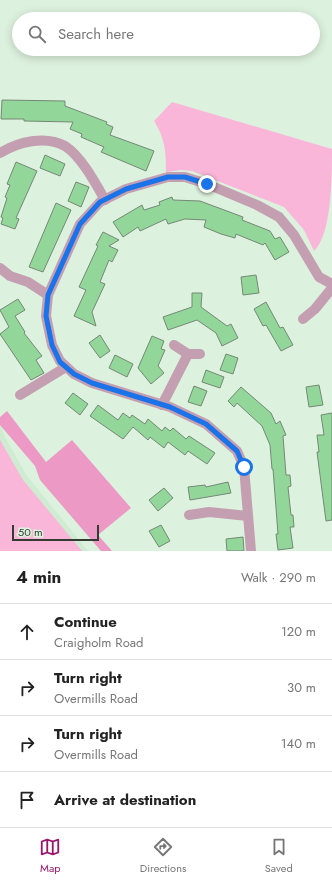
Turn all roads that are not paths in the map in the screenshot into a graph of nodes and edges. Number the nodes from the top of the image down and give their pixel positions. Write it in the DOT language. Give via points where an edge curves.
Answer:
graph roads {
  1 [pos="0,152"];
  2 [pos="105,200"];
  3 [pos="0,268"];
  4 [pos="332,284"];
  5 [pos="332,288"];
  6 [pos="48,295"];
  7 [pos="303,319"];
  8 [pos="174,345"];
  9 [pos="188,354"];
  10 [pos="200,354"];
  11 [pos="66,368"];
  12 [pos="20,395"];
  13 [pos="162,404"];
  14 [pos="188,515"];
  15 [pos="248,516"];
  16 [pos="251,551"];
  1 -- 2 [label="street" via="22,142 35,141 65,146 86,168"];
  2 -- 4 [label="street" via="126,189 168,177 185,177 207,184 257,205 279,218 294,235 319,277"];
  2 -- 6 [label="street" via="100,202 80,224"];
  3 -- 6 [label="street" via="10,276 28,282"];
  5 -- 7 [label="street"];
  6 -- 11 [label="street" via="46,316 52,345 60,362"];
  8 -- 9 [label="street"];
  9 -- 10 [label="street"];
  9 -- 13 [label="street"];
  11 -- 12 [label="street"];
  11 -- 13 [label="street" via="92,383"];
  13 -- 15 [label="street" via="206,424 237,451 244,467"];
  14 -- 15 [label="street" via="209,512"];
  15 -- 16 [label="street"];
}
